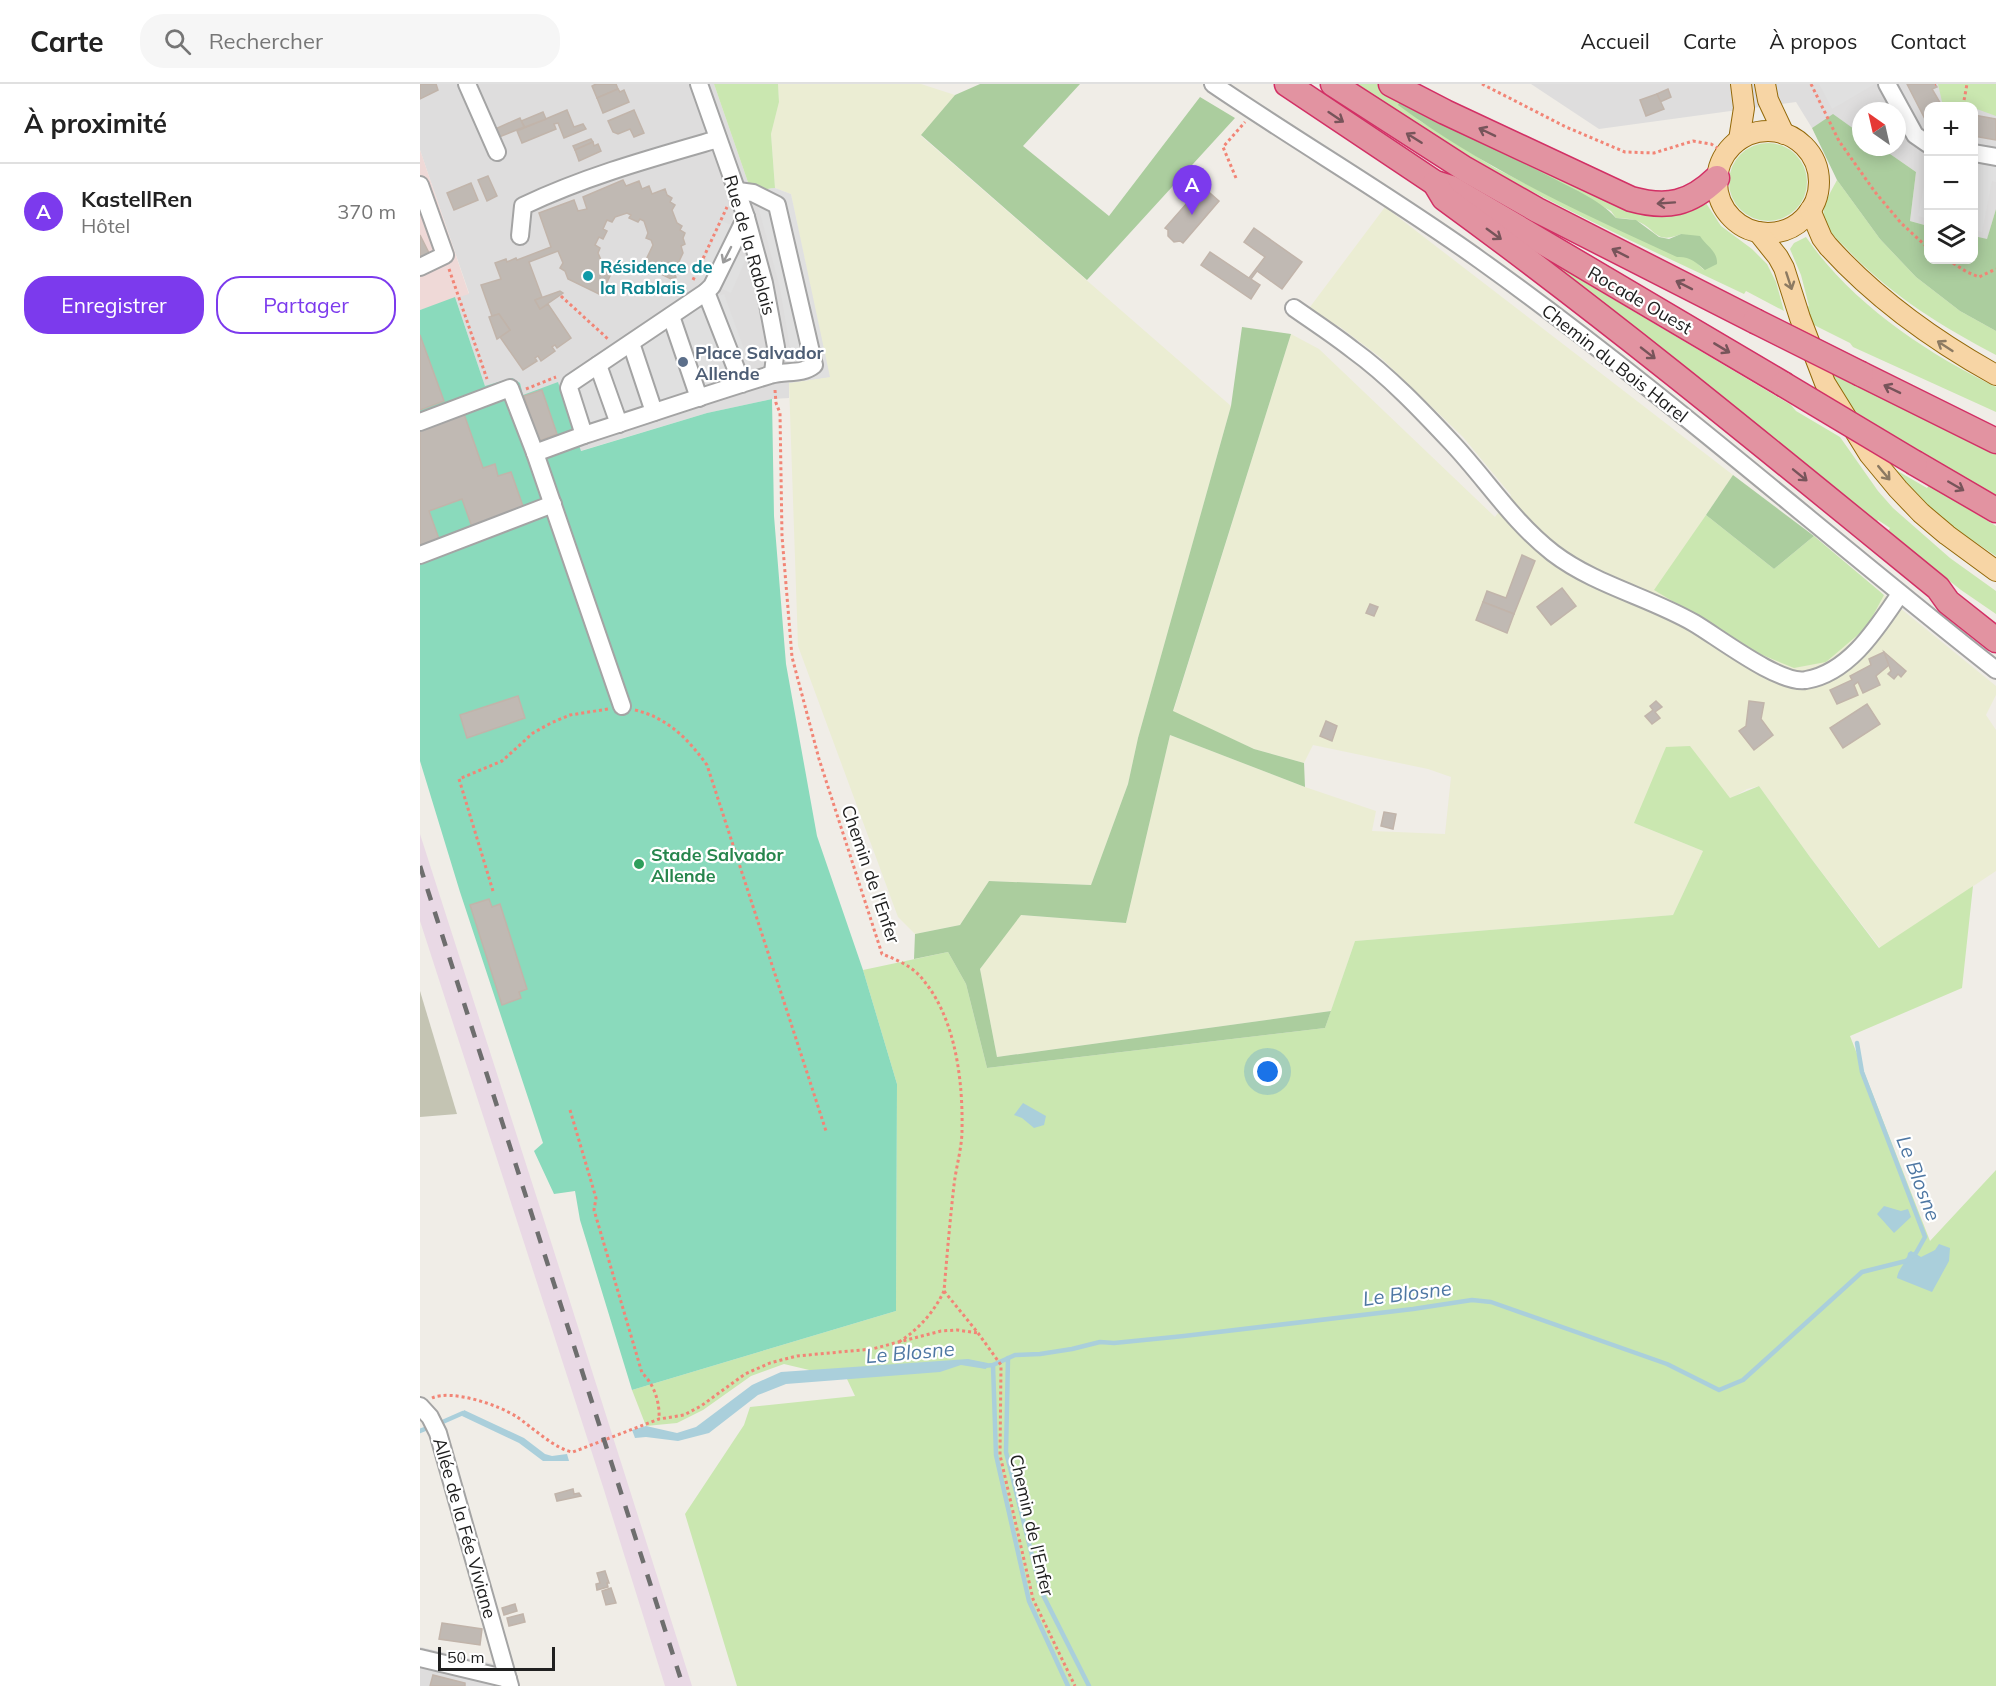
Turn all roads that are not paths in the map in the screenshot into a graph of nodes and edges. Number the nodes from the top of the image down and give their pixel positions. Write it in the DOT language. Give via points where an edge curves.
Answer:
graph roads {
  1 [pos="467,84"];
  2 [pos="699,84"];
  3 [pos="1214,84"];
  4 [pos="1287,84"];
  5 [pos="1333,84"];
  6 [pos="1392,84"];
  7 [pos="1741,84"];
  8 [pos="1766,84"];
  9 [pos="1887,84"];
  10 [pos="1784,134"];
  11 [pos="718,139"];
  12 [pos="1924,141"];
  13 [pos="1732,146"];
  14 [pos="497,152"];
  15 [pos="1978,154"];
  16 [pos="1996,157"];
  17 [pos="1717,178"];
  18 [pos="1435,183"];
  19 [pos="420,186"];
  20 [pos="737,189"];
  21 [pos="1810,210"];
  22 [pos="746,217"];
  23 [pos="1758,232"];
  24 [pos="520,236"];
  25 [pos="420,267"];
  26 [pos="706,292"];
  27 [pos="1294,308"];
  28 [pos="671,316"];
  29 [pos="631,343"];
  30 [pos="598,365"];
  31 [pos="773,373"];
  32 [pos="1996,375"];
  33 [pos="742,384"];
  34 [pos="699,398"];
  35 [pos="1923,405"];
  36 [pos="654,412"];
  37 [pos="420,422"];
  38 [pos="1996,422"];
  39 [pos="619,424"];
  40 [pos="584,435"];
  41 [pos="1996,441"];
  42 [pos="535,453"];
  43 [pos="553,504"];
  44 [pos="1996,510"];
  45 [pos="420,555"];
  46 [pos="1996,572"];
  47 [pos="1938,588"];
  48 [pos="1900,594"];
  49 [pos="1996,624"];
  50 [pos="1996,640"];
  51 [pos="1996,670"];
  52 [pos="622,706"];
  53 [pos="424,1410"];
  54 [pos="420,1658"];
  55 [pos="509,1682"];
  1 -- 14 [label="street"];
  2 -- 11 [label="street, Rue de la Rablais"];
  3 -- 48 [label="street, Chemin du Bois Harel" via="1431,226 1515,286 1638,379"];
  4 -- 18 [label="highway, Rocade Ouest, one-way"];
  35 -- 5 [label="highway, Rocade Ouest, one-way, bridge" via="1537,210"];
  17 -- 6 [label="highway, one-way" via="1680,202 1663,204 1630,199"];
  7 -- 13 [label="main road" via="1744,108"];
  8 -- 10 [label="main road" via="1768,100"];
  9 -- 12 [label="street" via="1915,135"];
  10 -- 13 [label="main road" via="1756,132"];
  10 -- 21 [label="main road" via="1801,143 1816,166 1818,193"];
  11 -- 20 [label="street, Rue de la Rablais"];
  11 -- 24 [label="street" via="618,168 523,206"];
  13 -- 17 [label="main road"];
  15 -- 16 [label="street"];
  17 -- 23 [label="main road" via="1719,196 1727,213"];
  18 -- 44 [label="highway, Rocade Ouest, one-way, bridge" via="1451,188"];
  18 -- 47 [label="highway, one-way" via="1444,198 1594,310"];
  19 -- 25 [label="street" via="445,255"];
  20 -- 22 [label="street, Rue de la Rablais"];
  20 -- 31 [label="street" via="777,205 814,365 808,370"];
  21 -- 23 [label="main road" via="1787,229"];
  32 -- 21 [label="main road, one-way" via="1918,327 1869,287 1828,246"];
  22 -- 26 [label="street, one-way"];
  22 -- 31 [label="street, Rue de la Rablais" via="776,347"];
  23 -- 46 [label="main road, one-way" via="1784,268 1825,383 1869,454 1921,513"];
  26 -- 28 [label="street"];
  26 -- 33 [label="street"];
  27 -- 48 [label="street" via="1355,351 1396,388 1554,553 1587,574 1694,623 1779,675 1803,681 1825,675 1876,630"];
  28 -- 29 [label="street"];
  28 -- 34 [label="street"];
  29 -- 30 [label="street"];
  29 -- 36 [label="street"];
  30 -- 39 [label="street"];
  30 -- 40 [label="street" via="569,388"];
  31 -- 33 [label="street"];
  33 -- 34 [label="street"];
  34 -- 36 [label="street"];
  35 -- 38 [label="highway" via="1944,401"];
  35 -- 41 [label="highway, Rocade Ouest"];
  36 -- 39 [label="street"];
  37 -- 42 [label="street" via="510,388"];
  39 -- 40 [label="street"];
  40 -- 42 [label="street"];
  42 -- 43 [label="street"];
  43 -- 45 [label="street"];
  43 -- 52 [label="street"];
  47 -- 49 [label="highway"];
  47 -- 50 [label="highway" via="1948,602"];
  48 -- 51 [label="street, Chemin du Bois Harel"];
  53 -- 55 [label="street, Allée de la Fée Viviane" via="438,1432"];
  54 -- 55 [label="street"];
}
